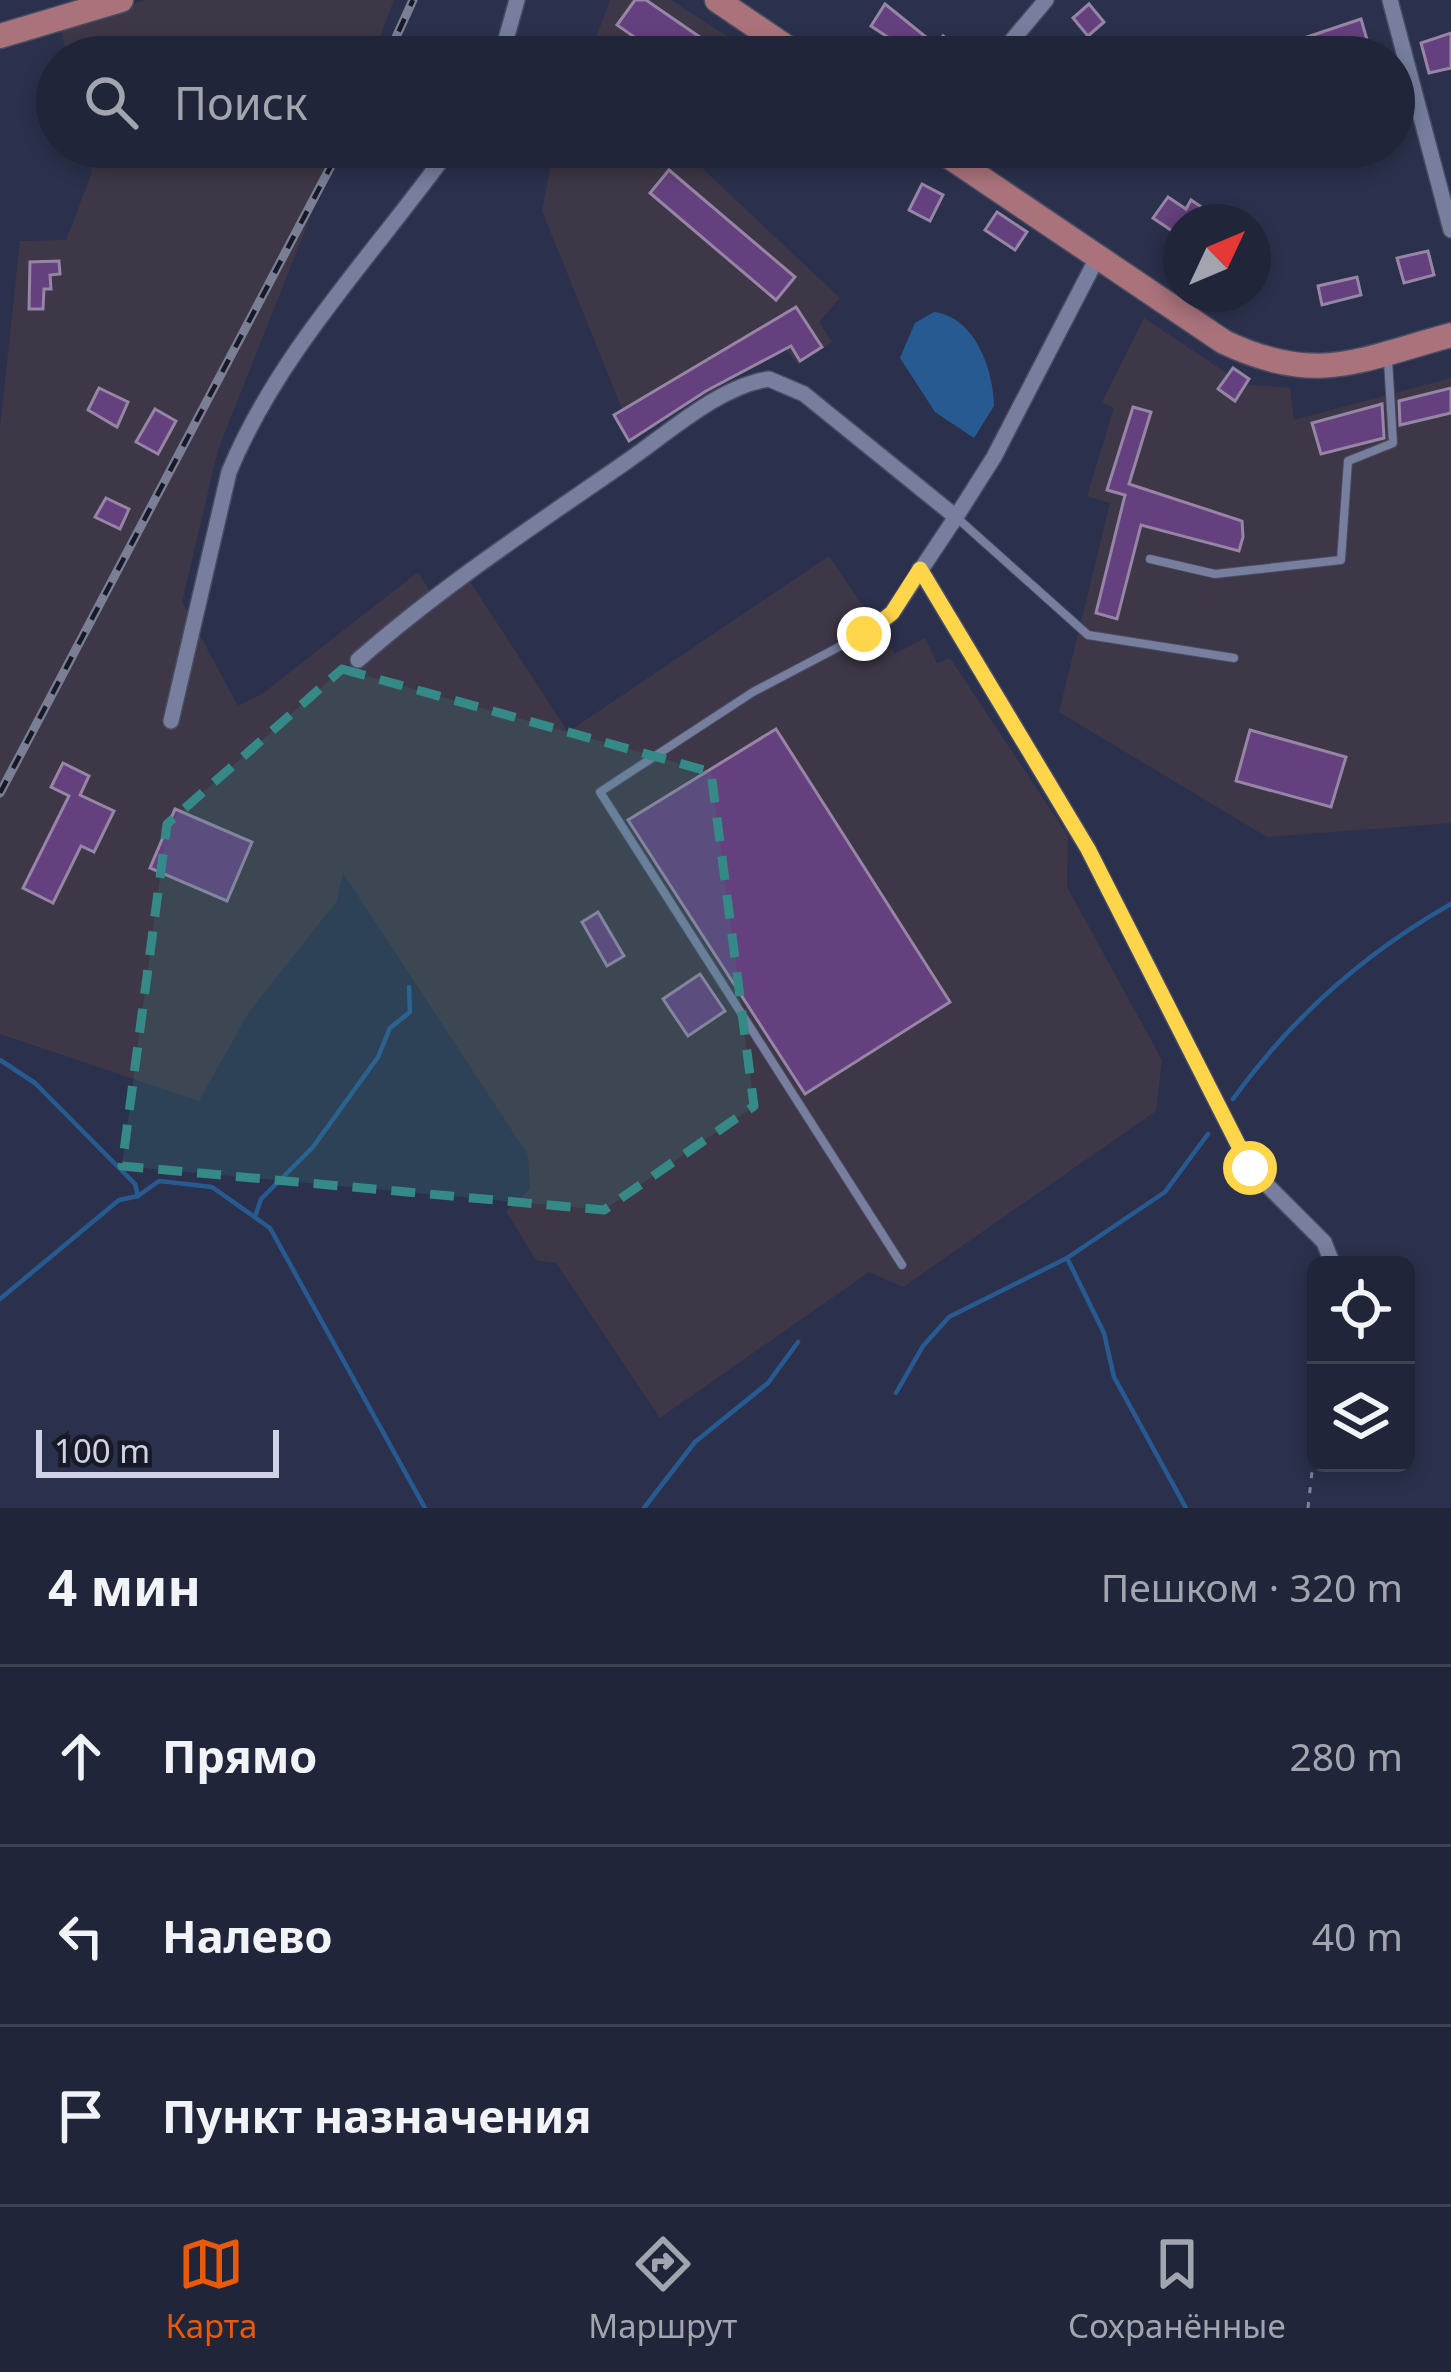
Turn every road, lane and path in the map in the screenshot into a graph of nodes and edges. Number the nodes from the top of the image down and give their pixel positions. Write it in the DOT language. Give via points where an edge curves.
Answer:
graph roads {
  1 [pos="122,0"];
  2 [pos="517,0"];
  3 [pos="717,0"];
  4 [pos="1046,0"];
  5 [pos="1390,0"];
  6 [pos="0,36"];
  7 [pos="507,36"];
  8 [pos="770,36"];
  9 [pos="1016,36"];
  10 [pos="1400,36"];
  11 [pos="1415,94"];
  12 [pos="435,168"];
  13 [pos="966,168"];
  14 [pos="1451,230"];
  15 [pos="1096,260"];
  16 [pos="1451,335"];
  17 [pos="1387,352"];
  18 [pos="956,517"];
  19 [pos="1150,559"];
  20 [pos="920,569"];
  21 [pos="874,628"];
  22 [pos="1234,658"];
  23 [pos="358,660"];
  24 [pos="171,721"];
  25 [pos="1330,1256"];
  26 [pos="902,1265"];
  27 [pos="1311,1472"];
  28 [pos="1307,1508"];
  1 -- 6 [label="main road"];
  2 -- 7 [label="street"];
  3 -- 8 [label="main road"];
  4 -- 9 [label="street"];
  5 -- 10 [label="street"];
  11 -- 14 [label="street"];
  12 -- 24 [label="street" via="276,378 244,435"];
  13 -- 15 [label="main road"];
  15 -- 17 [label="main road" via="1224,343 1274,364 1331,368"];
  15 -- 18 [label="street"];
  16 -- 17 [label="main road"];
  17 -- 19 [label="lane" via="1394,443 1348,461 1341,560 1215,574"];
  18 -- 20 [label="street"];
  18 -- 22 [label="lane" via="1088,635"];
  18 -- 23 [label="street" via="804,394 784,382 755,381 500,548"];
  20 -- 21 [label="street"];
  20 -- 25 [label="street" via="1088,849 1250,1168"];
  21 -- 26 [label="lane" via="753,692 599,792"];
  27 -- 28 [label="path"];
}
